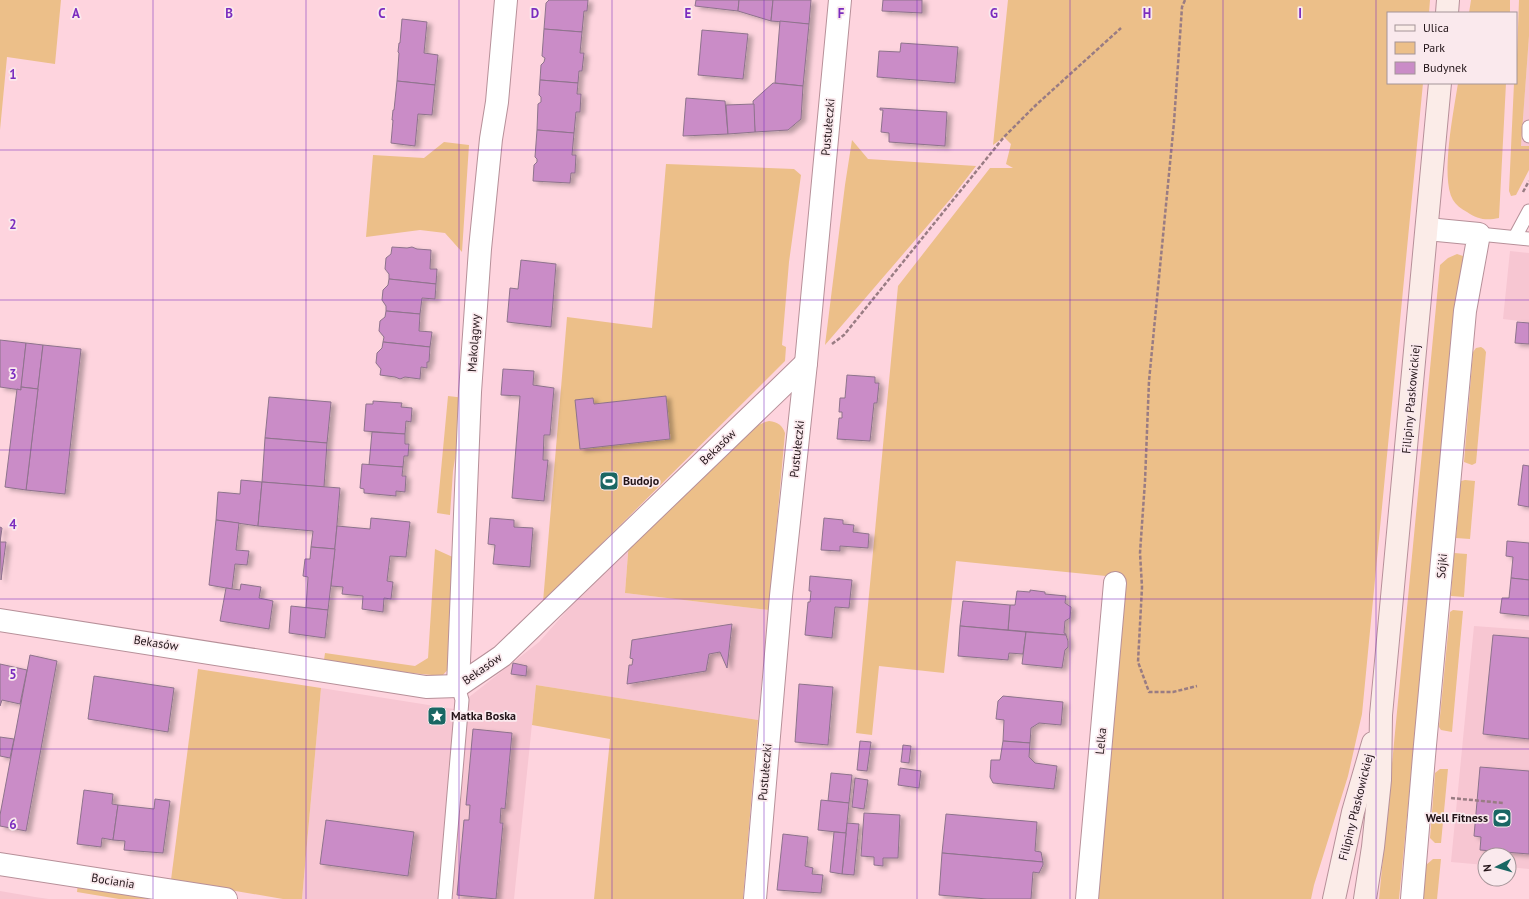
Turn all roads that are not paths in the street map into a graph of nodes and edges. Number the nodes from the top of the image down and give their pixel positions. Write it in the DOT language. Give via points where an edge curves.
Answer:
graph roads {
  1 [pos="506,0"];
  2 [pos="840,0"];
  3 [pos="1448,0"];
  4 [pos="1447,12"];
  5 [pos="1440,84"];
  6 [pos="1529,127"];
  7 [pos="1529,136"];
  8 [pos="1529,211"];
  9 [pos="1427,229"];
  10 [pos="1479,234"];
  11 [pos="1515,237"];
  12 [pos="1529,239"];
  13 [pos="806,363"];
  14 [pos="1115,583"];
  15 [pos="0,620"];
  16 [pos="458,686"];
  17 [pos="1380,715"];
  18 [pos="0,864"];
  19 [pos="226,899"];
  20 [pos="445,899"];
  21 [pos="755,899"];
  22 [pos="1087,899"];
  23 [pos="1334,899"];
  24 [pos="1365,899"];
  25 [pos="1412,899"];
  1 -- 16 [label="street, Makolągwy" via="481,243 470,400"];
  2 -- 13 [label="street, Pustułeczki"];
  3 -- 4 [label="main road"];
  5 -- 9 [label="main road, Filipiny Płaskowickiej"];
  6 -- 7 [label="lane"];
  8 -- 11 [label="lane"];
  9 -- 10 [label="street"];
  9 -- 17 [label="main road, Filipiny Płaskowickiej"];
  10 -- 11 [label="lane"];
  10 -- 25 [label="street, Sójki" via="1465,311"];
  11 -- 12 [label="lane"];
  13 -- 16 [label="street, Bekasów" via="502,656"];
  13 -- 21 [label="street, Pustułeczki" via="781,596"];
  14 -- 22 [label="street, Lelka"];
  15 -- 16 [label="street, Bekasów" via="426,687"];
  16 -- 20 [label="lane" via="462,700"];
  17 -- 23 [label="main road, Filipiny Płaskowickiej" via="1353,812"];
  17 -- 24 [label="main road, Filipiny Płaskowickiej" via="1380,780"];
  18 -- 19 [label="street, Bociania"];
}
